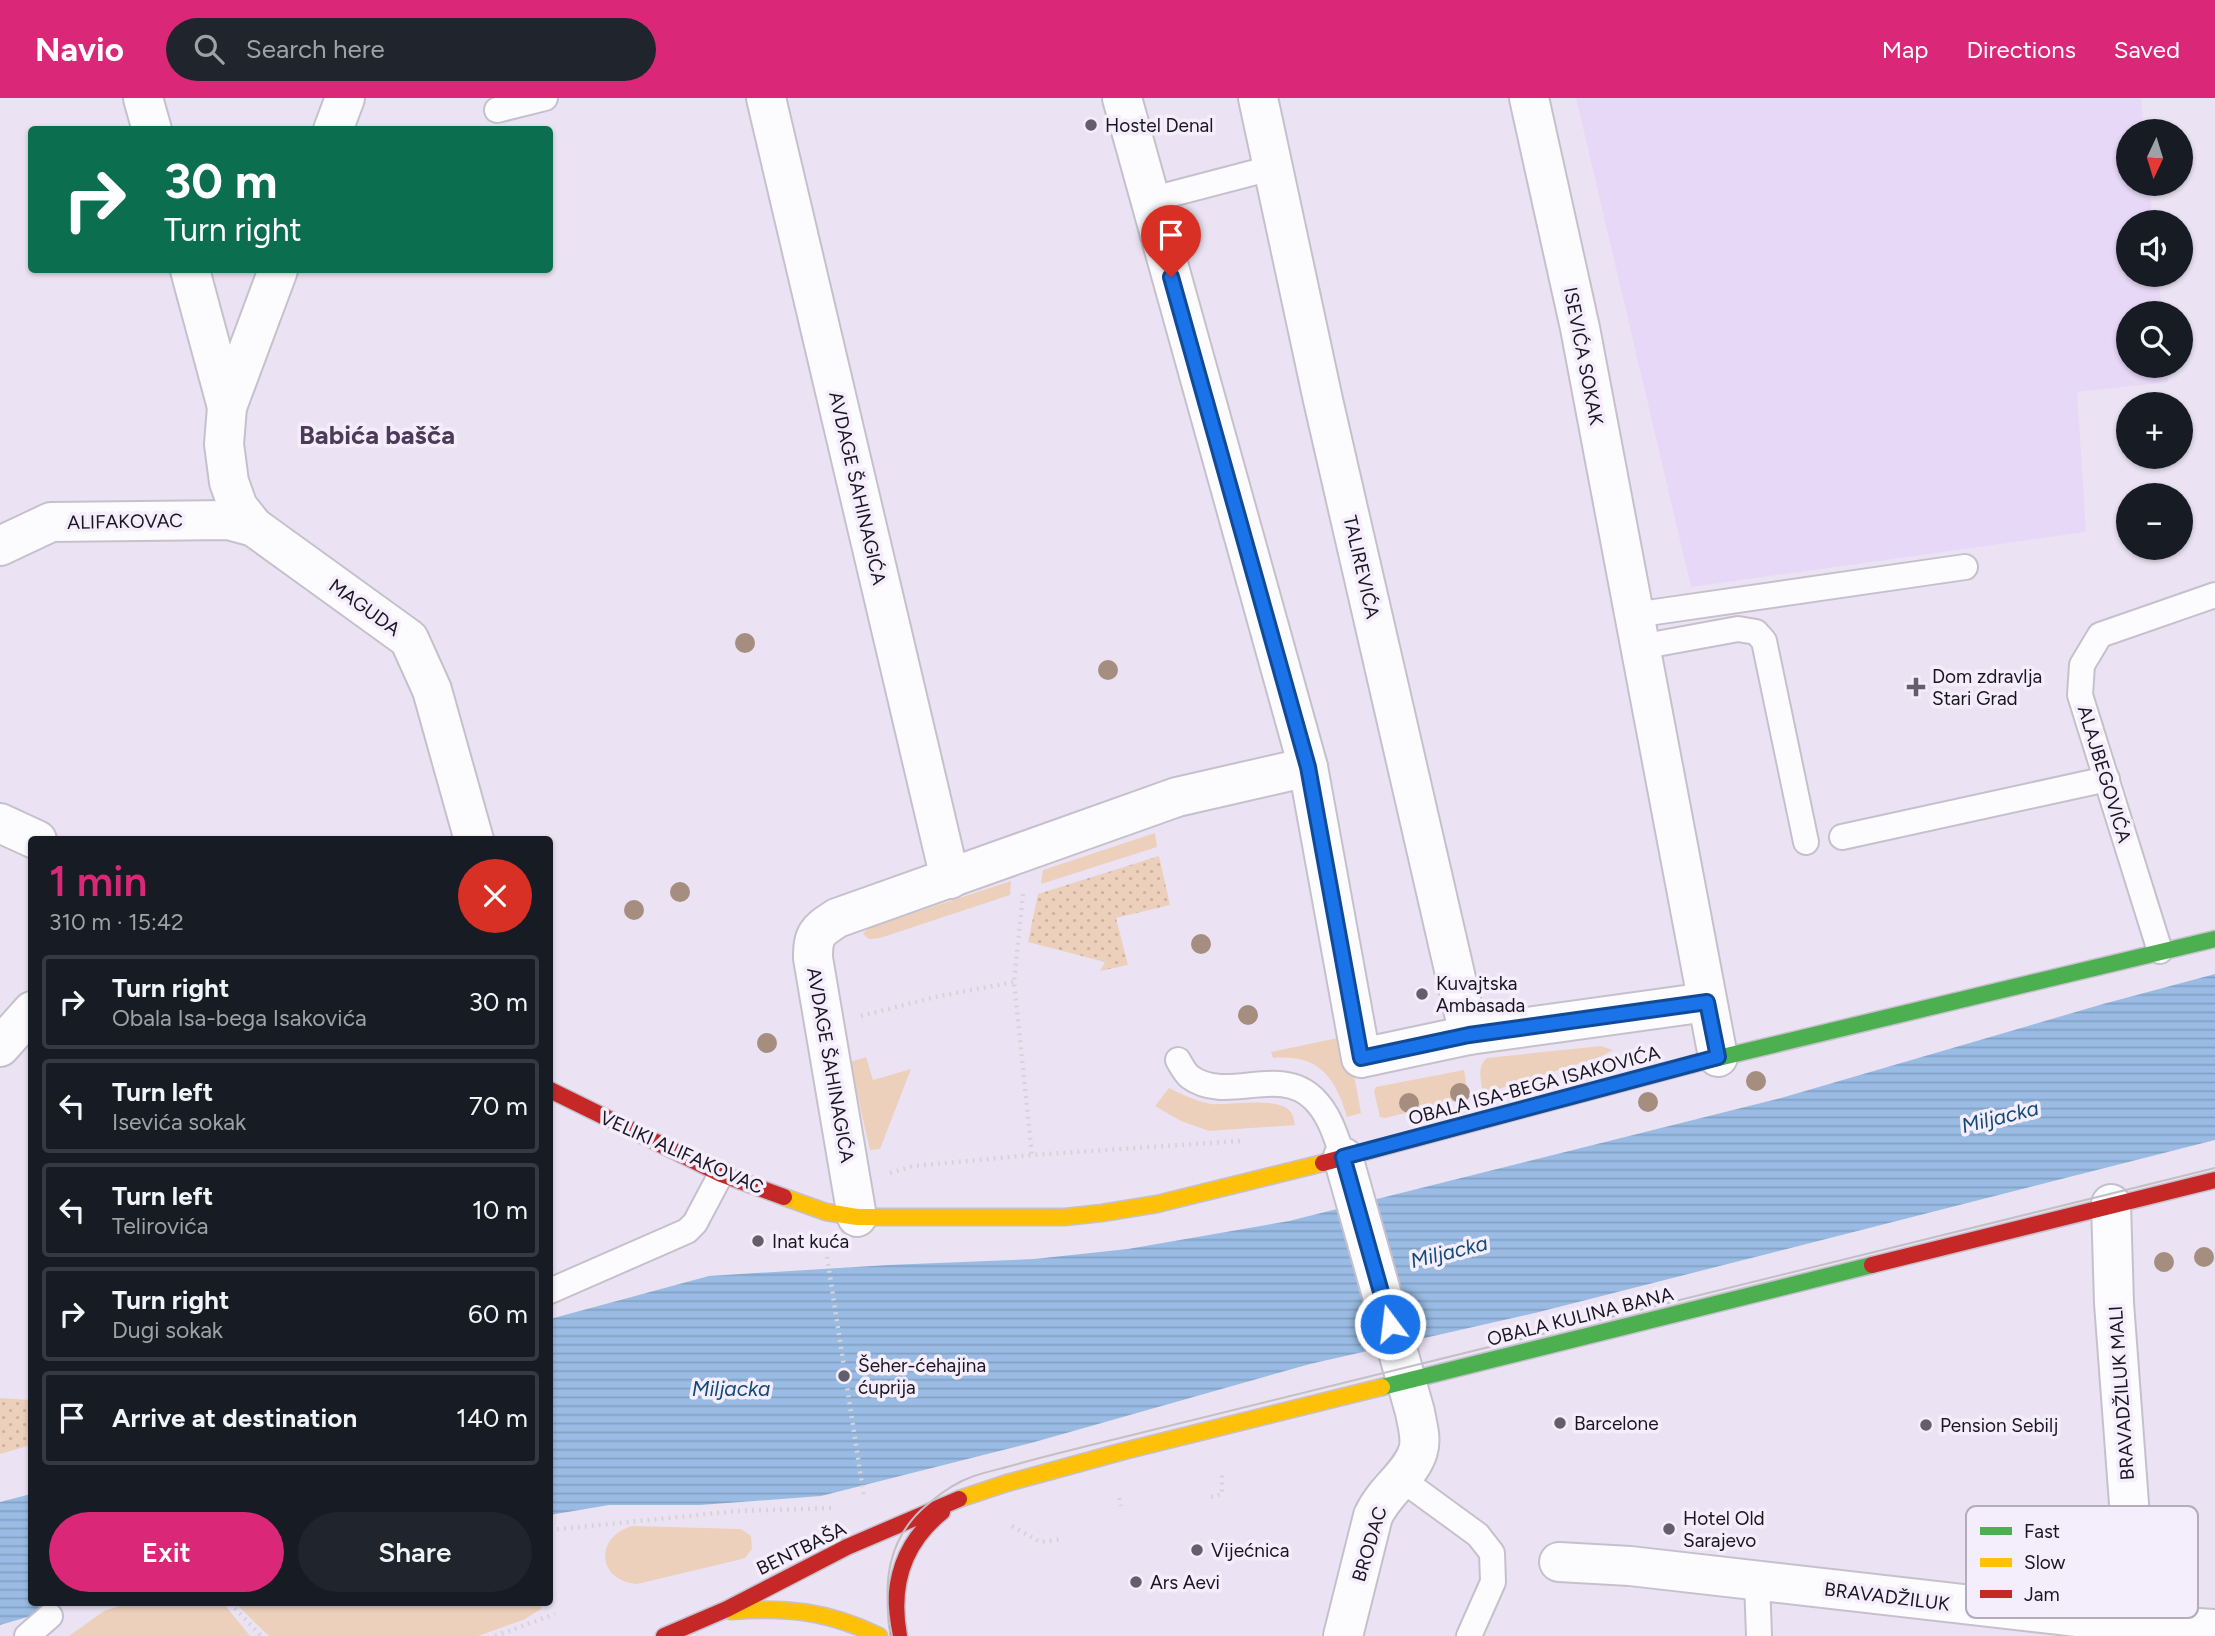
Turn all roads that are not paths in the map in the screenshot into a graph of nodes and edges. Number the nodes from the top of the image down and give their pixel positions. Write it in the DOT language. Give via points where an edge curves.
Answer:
graph roads {
  1 [pos="143,98"];
  2 [pos="345,98"];
  3 [pos="545,98"];
  4 [pos="766,98"];
  5 [pos="1122,98"];
  6 [pos="1258,98"];
  7 [pos="1529,98"];
  8 [pos="497,110"];
  9 [pos="151,126"];
  10 [pos="334,126"];
  11 [pos="1275,167"];
  12 [pos="1149,200"];
  13 [pos="191,273"];
  14 [pos="277,273"];
  15 [pos="227,407"];
  16 [pos="254,527"];
  17 [pos="0,546"];
  18 [pos="1965,567"];
  19 [pos="2215,595"];
  20 [pos="1637,631"];
  21 [pos="1308,767"];
  22 [pos="2107,779"];
  23 [pos="0,823"];
  24 [pos="28,836"];
  25 [pos="473,836"];
  26 [pos="1842,837"];
  27 [pos="1805,842"];
  28 [pos="950,879"];
  29 [pos="2215,939"];
  30 [pos="2160,951"];
  31 [pos="1707,1002"];
  32 [pos="1469,1035"];
  33 [pos="1718,1057"];
  34 [pos="1178,1060"];
  35 [pos="553,1090"];
  36 [pos="1343,1157"];
  37 [pos="721,1174"];
  38 [pos="2215,1180"];
  39 [pos="2110,1204"];
  40 [pos="857,1217"];
  41 [pos="553,1290"];
  42 [pos="1402,1367"];
  43 [pos="1400,1478"];
  44 [pos="957,1499"];
  45 [pos="2129,1506"];
  46 [pos="1559,1562"];
  47 [pos="1757,1581"];
  48 [pos="726,1612"];
  49 [pos="50,1616"];
  50 [pos="2138,1618"];
  51 [pos="1965,1621"];
  52 [pos="2138,1624"];
  53 [pos="2215,1629"];
  54 [pos="27,1636"];
  55 [pos="664,1636"];
  56 [pos="879,1636"];
  57 [pos="899,1636"];
  58 [pos="1343,1636"];
  59 [pos="1469,1636"];
  60 [pos="1759,1636"];
  1 -- 9 [label="street"];
  2 -- 10 [label="street"];
  3 -- 8 [label="lane"];
  4 -- 28 [label="street, AVDAGE ŠAHINAGIĆA"];
  5 -- 12 [label="street"];
  6 -- 11 [label="street, TALIREVIĆA"];
  7 -- 20 [label="street, ISEVIĆA SOKAK" via="1580,328"];
  11 -- 12 [label="lane"];
  11 -- 32 [label="street, TALIREVIĆA" via="1326,414"];
  12 -- 21 [label="street"];
  13 -- 15 [label="street"];
  14 -- 15 [label="street"];
  15 -- 16 [label="street, MAGUDA" via="224,444 229,482 238,508"];
  16 -- 17 [label="street, ALIFAKOVAC" via="228,520 51,522"];
  16 -- 25 [label="street, MAGUDA" via="409,639 432,690"];
  18 -- 20 [label="lane"];
  19 -- 22 [label="lane, ALAJBEGOVIĆA" via="2100,635 2082,665 2080,695"];
  20 -- 27 [label="lane" via="1738,629 1756,632 1764,641"];
  20 -- 31 [label="street, ISEVIĆA SOKAK"];
  21 -- 28 [label="street, AVDAGE ŠAHINAGIĆA" via="1177,797"];
  21 -- 32 [label="street" via="1361,1058"];
  22 -- 26 [label="lane"];
  22 -- 30 [label="lane, ALAJBEGOVIĆA"];
  23 -- 24 [label="street"];
  28 -- 40 [label="street, AVDAGE ŠAHINAGIĆA" via="836,918 813,940"];
  29 -- 30 [label="main road, OBALA ISA-BEGA ISAKOVIĆA"];
  30 -- 33 [label="main road, OBALA ISA-BEGA ISAKOVIĆA"];
  31 -- 32 [label="street"];
  31 -- 33 [label="street, ISEVIĆA SOKAK"];
  33 -- 36 [label="main road, OBALA ISA-BEGA ISAKOVIĆA"];
  34 -- 36 [label="lane" via="1188,1076 1200,1083 1216,1087 1284,1084 1314,1098 1327,1116"];
  35 -- 37 [label="main road, VELIKI ALIFAKOVAC"];
  36 -- 40 [label="main road, OBALA ISA-BEGA ISAKOVIĆA" via="1157,1204 1102,1213"];
  36 -- 42 [label="street, BRODAC"];
  37 -- 40 [label="main road, VELIKI ALIFAKOVAC" via="826,1212"];
  37 -- 41 [label="lane" via="687,1231"];
  38 -- 39 [label="main road, OBALA KULINA BANA"];
  39 -- 42 [label="main road, OBALA KULINA BANA"];
  39 -- 45 [label="street, BRAVADŽILUK MALI"];
  42 -- 43 [label="street, BRODAC" via="1415,1412 1419,1451"];
  42 -- 44 [label="main road, OBALA KULINA BANA"];
  43 -- 58 [label="street, BRODAC" via="1373,1516"];
  43 -- 59 [label="lane" via="1478,1535 1492,1553 1493,1582"];
  44 -- 48 [label="main road, BENTBAŠA" via="827,1556"];
  44 -- 57 [label="main road" via="926,1524 908,1549 899,1587"];
  46 -- 47 [label="street, BRAVADŽILUK"];
  47 -- 51 [label="street, BRAVADŽILUK"];
  47 -- 60 [label="lane"];
  48 -- 55 [label="main road, BENTBAŠA"];
  48 -- 56 [label="main road" via="809,1610 849,1621"];
  49 -- 54 [label="lane"];
  50 -- 52 [label="street, BRAVADŽILUK MALI"];
  51 -- 52 [label="street, BRAVADŽILUK"];
  52 -- 53 [label="street, BRAVADŽILUK"];
}
